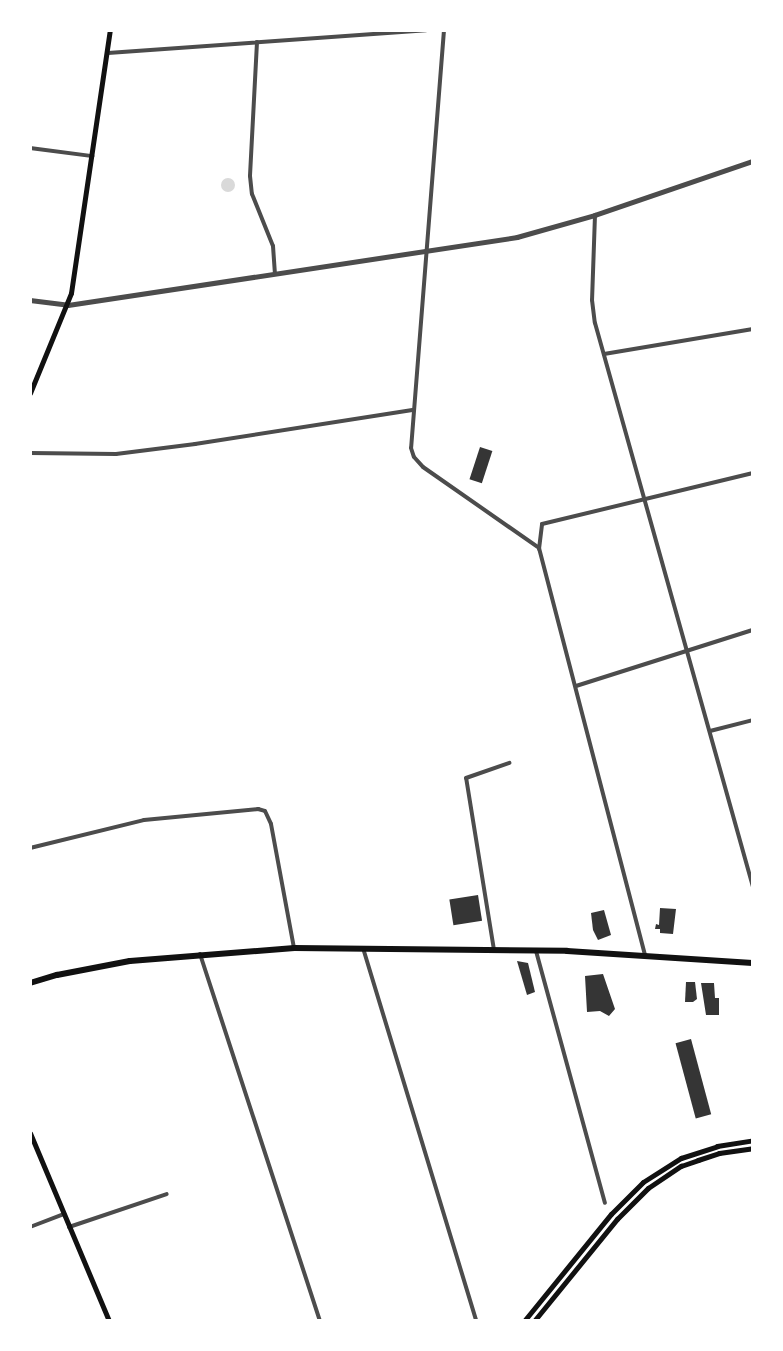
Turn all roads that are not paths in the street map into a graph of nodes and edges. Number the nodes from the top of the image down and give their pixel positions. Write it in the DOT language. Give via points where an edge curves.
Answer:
graph roads {
  1 [pos="110,30"];
  2 [pos="426,30"];
  3 [pos="444,30"];
  4 [pos="385,31"];
  5 [pos="257,42"];
  6 [pos="108,53"];
  7 [pos="30,148"];
  8 [pos="93,156"];
  9 [pos="753,161"];
  10 [pos="596,215"];
  11 [pos="425,253"];
  12 [pos="275,275"];
  13 [pos="30,300"];
  14 [pos="68,305"];
  15 [pos="753,329"];
  16 [pos="604,354"];
  17 [pos="30,393"];
  18 [pos="412,410"];
  19 [pos="30,453"];
  20 [pos="753,473"];
  21 [pos="646,498"];
  22 [pos="539,549"];
  23 [pos="753,630"];
  24 [pos="688,652"];
  25 [pos="576,686"];
  26 [pos="753,720"];
  27 [pos="710,731"];
  28 [pos="509,763"];
  29 [pos="30,848"];
  30 [pos="753,887"];
  31 [pos="294,948"];
  32 [pos="363,948"];
  33 [pos="494,950"];
  34 [pos="536,951"];
  35 [pos="200,954"];
  36 [pos="645,955"];
  37 [pos="753,963"];
  38 [pos="30,983"];
  39 [pos="30,1133"];
  40 [pos="753,1140"];
  41 [pos="753,1148"];
  42 [pos="167,1194"];
  43 [pos="605,1203"];
  44 [pos="64,1214"];
  45 [pos="30,1227"];
  46 [pos="69,1227"];
  47 [pos="109,1321"];
  48 [pos="320,1321"];
  49 [pos="476,1321"];
  50 [pos="524,1321"];
  51 [pos="534,1321"];
  1 -- 6 [label="main road"];
  2 -- 4 [label="street"];
  3 -- 11 [label="street"];
  4 -- 5 [label="street"];
  5 -- 6 [label="street"];
  5 -- 12 [label="street" via="250,176 252,194 273,246"];
  6 -- 8 [label="main road"];
  7 -- 8 [label="street"];
  8 -- 14 [label="main road"];
  9 -- 10 [label="street"];
  10 -- 11 [label="street" via="545,230"];
  10 -- 16 [label="street" via="592,300"];
  11 -- 12 [label="street"];
  11 -- 18 [label="street"];
  12 -- 14 [label="street"];
  13 -- 14 [label="street"];
  14 -- 17 [label="main road"];
  15 -- 16 [label="street"];
  16 -- 21 [label="street"];
  18 -- 19 [label="street" via="116,453"];
  18 -- 22 [label="street" via="411,448 423,467"];
  20 -- 21 [label="street"];
  21 -- 22 [label="street" via="542,524"];
  21 -- 24 [label="street"];
  22 -- 25 [label="street"];
  23 -- 24 [label="street"];
  24 -- 25 [label="street"];
  24 -- 27 [label="street"];
  25 -- 36 [label="street"];
  26 -- 27 [label="street"];
  27 -- 30 [label="street"];
  28 -- 33 [label="street" via="466,778"];
  29 -- 31 [label="street" via="144,820 265,811 271,824"];
  31 -- 32 [label="main road"];
  31 -- 35 [label="main road"];
  32 -- 33 [label="main road"];
  32 -- 49 [label="street"];
  33 -- 34 [label="main road"];
  34 -- 36 [label="main road"];
  34 -- 43 [label="street"];
  35 -- 38 [label="main road" via="130,961"];
  35 -- 48 [label="street"];
  36 -- 37 [label="main road"];
  39 -- 44 [label="main road"];
  40 -- 50 [label="main road" via="681,1158 643,1182 611,1214"];
  41 -- 51 [label="main road" via="698,1160 648,1188 617,1219"];
  42 -- 46 [label="street"];
  44 -- 45 [label="street"];
  44 -- 46 [label="main road"];
  46 -- 47 [label="main road"];
}
